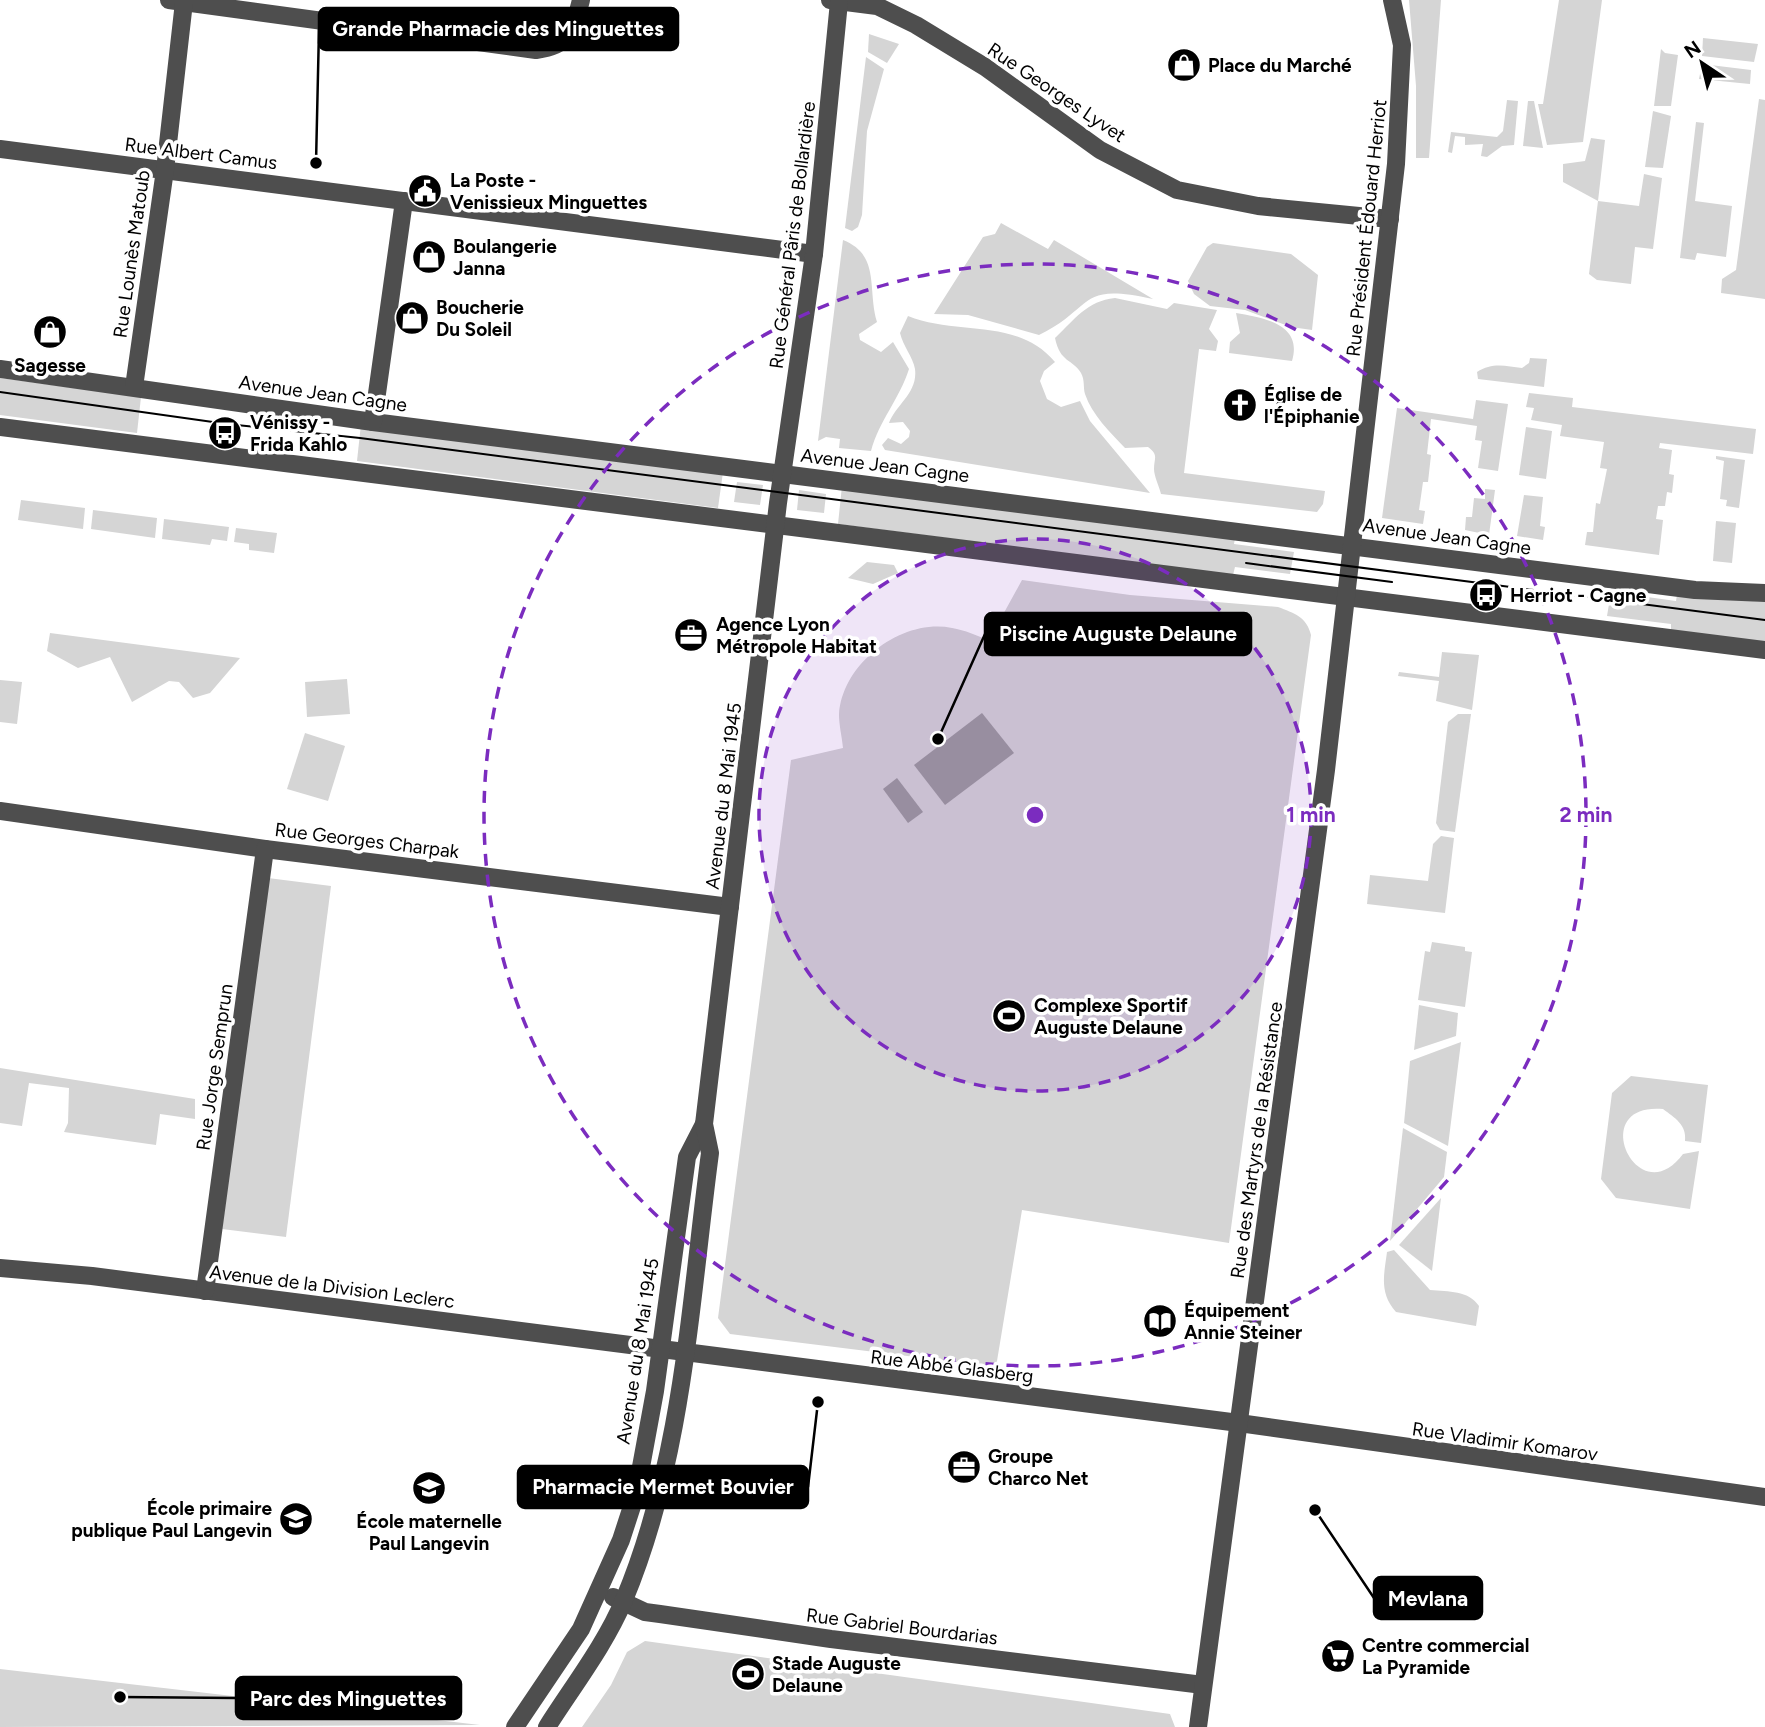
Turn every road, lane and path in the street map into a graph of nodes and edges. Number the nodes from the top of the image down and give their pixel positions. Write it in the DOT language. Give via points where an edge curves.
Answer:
graph roads {
  1 [pos="581,0"];
  2 [pos="1392,0"];
  3 [pos="177,1"];
  4 [pos="835,1"];
  5 [pos="0,149"];
  6 [pos="165,170"];
  7 [pos="404,201"];
  8 [pos="1390,219"];
  9 [pos="814,254"];
  10 [pos="0,369"];
  11 [pos="134,387"];
  12 [pos="373,422"];
  13 [pos="0,427"];
  14 [pos="782,473"];
  15 [pos="776,526"];
  16 [pos="1353,544"];
  17 [pos="1765,593"];
  18 [pos="1347,599"];
  19 [pos="1765,650"];
  20 [pos="0,811"];
  21 [pos="265,849"];
  22 [pos="730,907"];
  23 [pos="704,1124"];
  24 [pos="0,1268"];
  25 [pos="205,1291"];
  26 [pos="659,1350"];
  27 [pos="686,1353"];
  28 [pos="1239,1423"];
  29 [pos="1765,1497"];
  30 [pos="600,1591"];
  31 [pos="623,1602"];
  32 [pos="1203,1685"];
  33 [pos="515,1727"];
  34 [pos="547,1727"];
  35 [pos="1198,1727"];
  1 -- 3 [label="street" via="571,34 555,47 536,50"];
  2 -- 8 [label="street, Rue Président Édouard Herriot" via="1402,45"];
  3 -- 6 [label="street, Rue Lounès Matoub"];
  4 -- 8 [label="street, Rue Georges Lyvet" via="877,6 916,24 1100,150 1177,190 1258,206"];
  4 -- 9 [label="street, Rue Général Pâris de Bollardière"];
  5 -- 6 [label="street, Rue Albert Camus"];
  6 -- 7 [label="street, Rue Albert Camus"];
  6 -- 11 [label="street, Rue Lounès Matoub"];
  7 -- 9 [label="street, Rue Albert Camus"];
  7 -- 12 [label="street"];
  8 -- 16 [label="street, Rue Président Édouard Herriot"];
  9 -- 14 [label="street, Rue Général Pâris de Bollardière"];
  10 -- 11 [label="street, Avenue Jean Cagne"];
  11 -- 12 [label="street, Avenue Jean Cagne"];
  12 -- 14 [label="street, Avenue Jean Cagne"];
  13 -- 15 [label="street"];
  14 -- 15 [label="street, Avenue du 8 Mai 1945"];
  14 -- 16 [label="street, Avenue Jean Cagne"];
  15 -- 18 [label="street"];
  15 -- 22 [label="street, Avenue du 8 Mai 1945"];
  16 -- 17 [label="street, Avenue Jean Cagne" via="1695,590"];
  16 -- 18 [label="street, Rue Président Édouard Herriot"];
  18 -- 19 [label="street"];
  18 -- 28 [label="street, Rue des Martyrs de la Résistance"];
  20 -- 21 [label="street, Rue Georges Charpak"];
  21 -- 22 [label="street, Rue Georges Charpak"];
  21 -- 25 [label="street, Rue Jorge Semprun"];
  22 -- 23 [label="street, Avenue du 8 Mai 1945"];
  23 -- 26 [label="street, Avenue du 8 Mai 1945" via="687,1157"];
  23 -- 27 [label="street, Avenue du 8 Mai 1945" via="710,1153"];
  24 -- 25 [label="street, Avenue de la Division Leclerc"];
  25 -- 26 [label="street, Avenue de la Division Leclerc"];
  26 -- 27 [label="street, Rue Abbé Glasberg"];
  26 -- 30 [label="street, Avenue du 8 Mai 1945" via="636,1494"];
  27 -- 28 [label="street, Rue Abbé Glasberg"];
  27 -- 31 [label="street, Avenue du 8 Mai 1945" via="665,1476"];
  28 -- 29 [label="street, Rue Vladimir Komarov"];
  28 -- 32 [label="street, Rue des Martyrs de la Résistance"];
  30 -- 31 [label="street, Rue Gabriel Bourdarias"];
  30 -- 33 [label="street, Avenue du 8 Mai 1945" via="581,1629"];
  31 -- 32 [label="street, Rue Gabriel Bourdarias" via="645,1612 831,1639"];
  31 -- 34 [label="street, Avenue du 8 Mai 1945"];
  32 -- 35 [label="street, Rue des Martyrs de la Résistance"];
}
